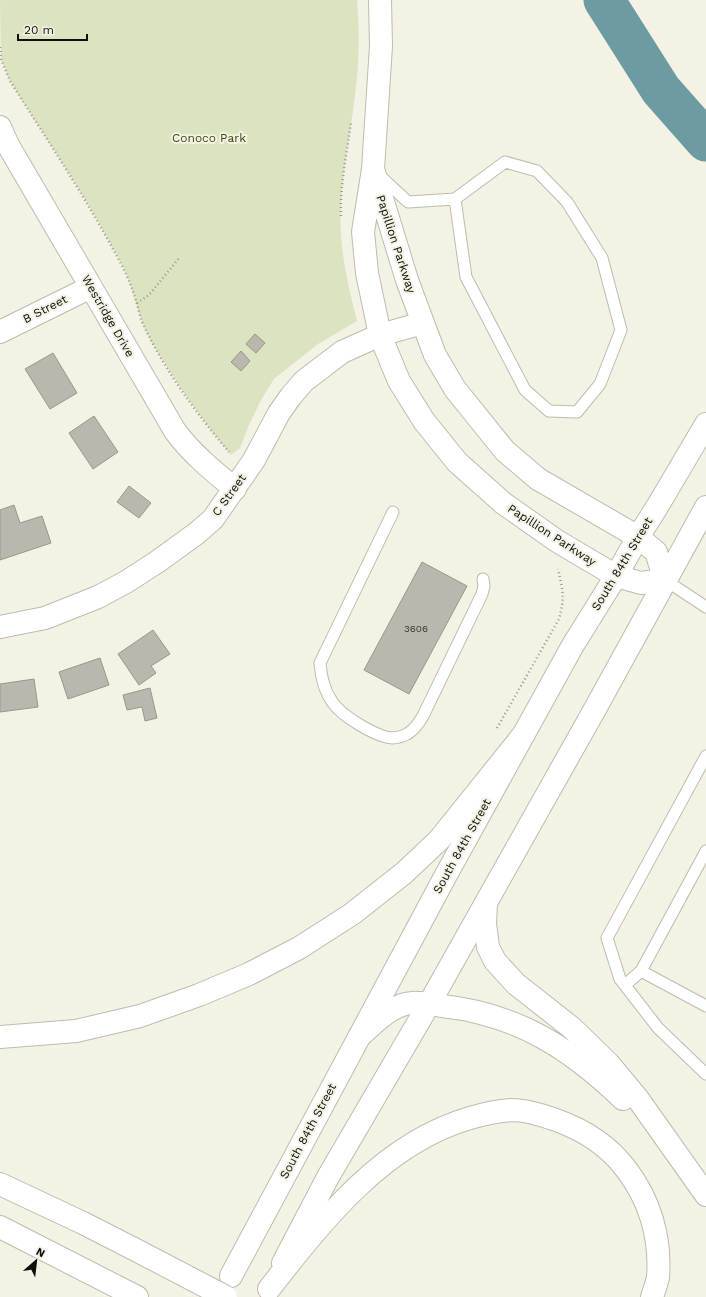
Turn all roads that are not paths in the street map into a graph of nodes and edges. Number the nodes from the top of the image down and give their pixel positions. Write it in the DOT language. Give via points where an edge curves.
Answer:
graph roads {
  1 [pos="380,0"];
  2 [pos="0,127"];
  3 [pos="373,169"];
  4 [pos="455,199"];
  5 [pos="91,286"];
  6 [pos="423,324"];
  7 [pos="0,332"];
  8 [pos="380,335"];
  9 [pos="706,424"];
  10 [pos="235,489"];
  11 [pos="706,507"];
  12 [pos="393,512"];
  13 [pos="638,537"];
  14 [pos="616,576"];
  15 [pos="482,578"];
  16 [pos="665,580"];
  17 [pos="706,607"];
  18 [pos="0,627"];
  19 [pos="524,734"];
  20 [pos="706,756"];
  21 [pos="702,771"];
  22 [pos="705,853"];
  23 [pos="486,903"];
  24 [pos="641,971"];
  25 [pos="625,986"];
  26 [pos="429,1004"];
  27 [pos="706,1006"];
  28 [pos="0,1037"];
  29 [pos="359,1037"];
  30 [pos="706,1074"];
  31 [pos="666,1139"];
  32 [pos="0,1184"];
  33 [pos="706,1195"];
  34 [pos="0,1227"];
  35 [pos="232,1276"];
  36 [pos="137,1297"];
  37 [pos="226,1297"];
  38 [pos="652,1297"];
  1 -- 3 [label="main road, Papillion Parkway" via="381,46"];
  2 -- 5 [label="main road, Westridge Drive"];
  3 -- 4 [label="lane" via="408,202"];
  3 -- 6 [label="main road, Papillion Parkway"];
  3 -- 8 [label="main road, Papillion Parkway" via="363,232 367,274"];
  4 -- 4 [label="lane" via="466,277 525,390 549,411 577,412 600,384 621,330 602,258 567,202 537,171 505,162"];
  5 -- 7 [label="main road, B Street"];
  5 -- 10 [label="main road, Westridge Drive" via="175,431 203,463"];
  6 -- 8 [label="main road, C Street"];
  6 -- 13 [label="main road, Papillion Parkway" via="435,355 455,389 505,451 538,479"];
  8 -- 10 [label="main road, C Street" via="342,352 304,381 279,414"];
  8 -- 14 [label="main road, Papillion Parkway" via="398,381 424,421 458,462 503,503 557,541"];
  9 -- 13 [label="main road, South 84th Street"];
  10 -- 18 [label="main road, C Street" via="213,519 197,533 126,582 98,597 45,618"];
  11 -- 16 [label="main road"];
  12 -- 15 [label="lane" via="320,663 324,688 344,715 387,738 407,734 415,728 482,594"];
  13 -- 14 [label="main road, South 84th Street"];
  13 -- 16 [label="main road, Papillion Parkway" via="656,552"];
  14 -- 16 [label="main road, Papillion Parkway" via="641,583"];
  14 -- 19 [label="main road, South 84th Street" via="573,645"];
  16 -- 17 [label="lane"];
  16 -- 23 [label="main road"];
  19 -- 28 [label="main road" via="439,840 404,873 352,914 299,948 199,996 140,1016 76,1031"];
  19 -- 29 [label="main road, South 84th Street"];
  20 -- 21 [label="lane"];
  21 -- 25 [label="lane" via="607,938 620,979"];
  22 -- 24 [label="lane"];
  23 -- 26 [label="main road"];
  23 -- 31 [label="main road" via="488,947 495,961 516,984 572,1028 610,1064"];
  24 -- 25 [label="lane"];
  24 -- 27 [label="lane"];
  25 -- 30 [label="lane" via="658,1028"];
  26 -- 29 [label="main road" via="412,1003 396,1008 380,1017"];
  26 -- 31 [label="main road" via="487,1014 515,1023 547,1038 595,1073"];
  26 -- 38 [label="main road" via="328,1176 268,1291 328,1218 379,1168 404,1149 426,1135 453,1123 484,1114 512,1110 566,1123 593,1136 618,1158 636,1182 650,1211 657,1241 658,1278"];
  29 -- 35 [label="main road, South 84th Street"];
  31 -- 33 [label="main road"];
  32 -- 37 [label="main road, bridge" via="83,1223"];
  34 -- 36 [label="main road"];
}
